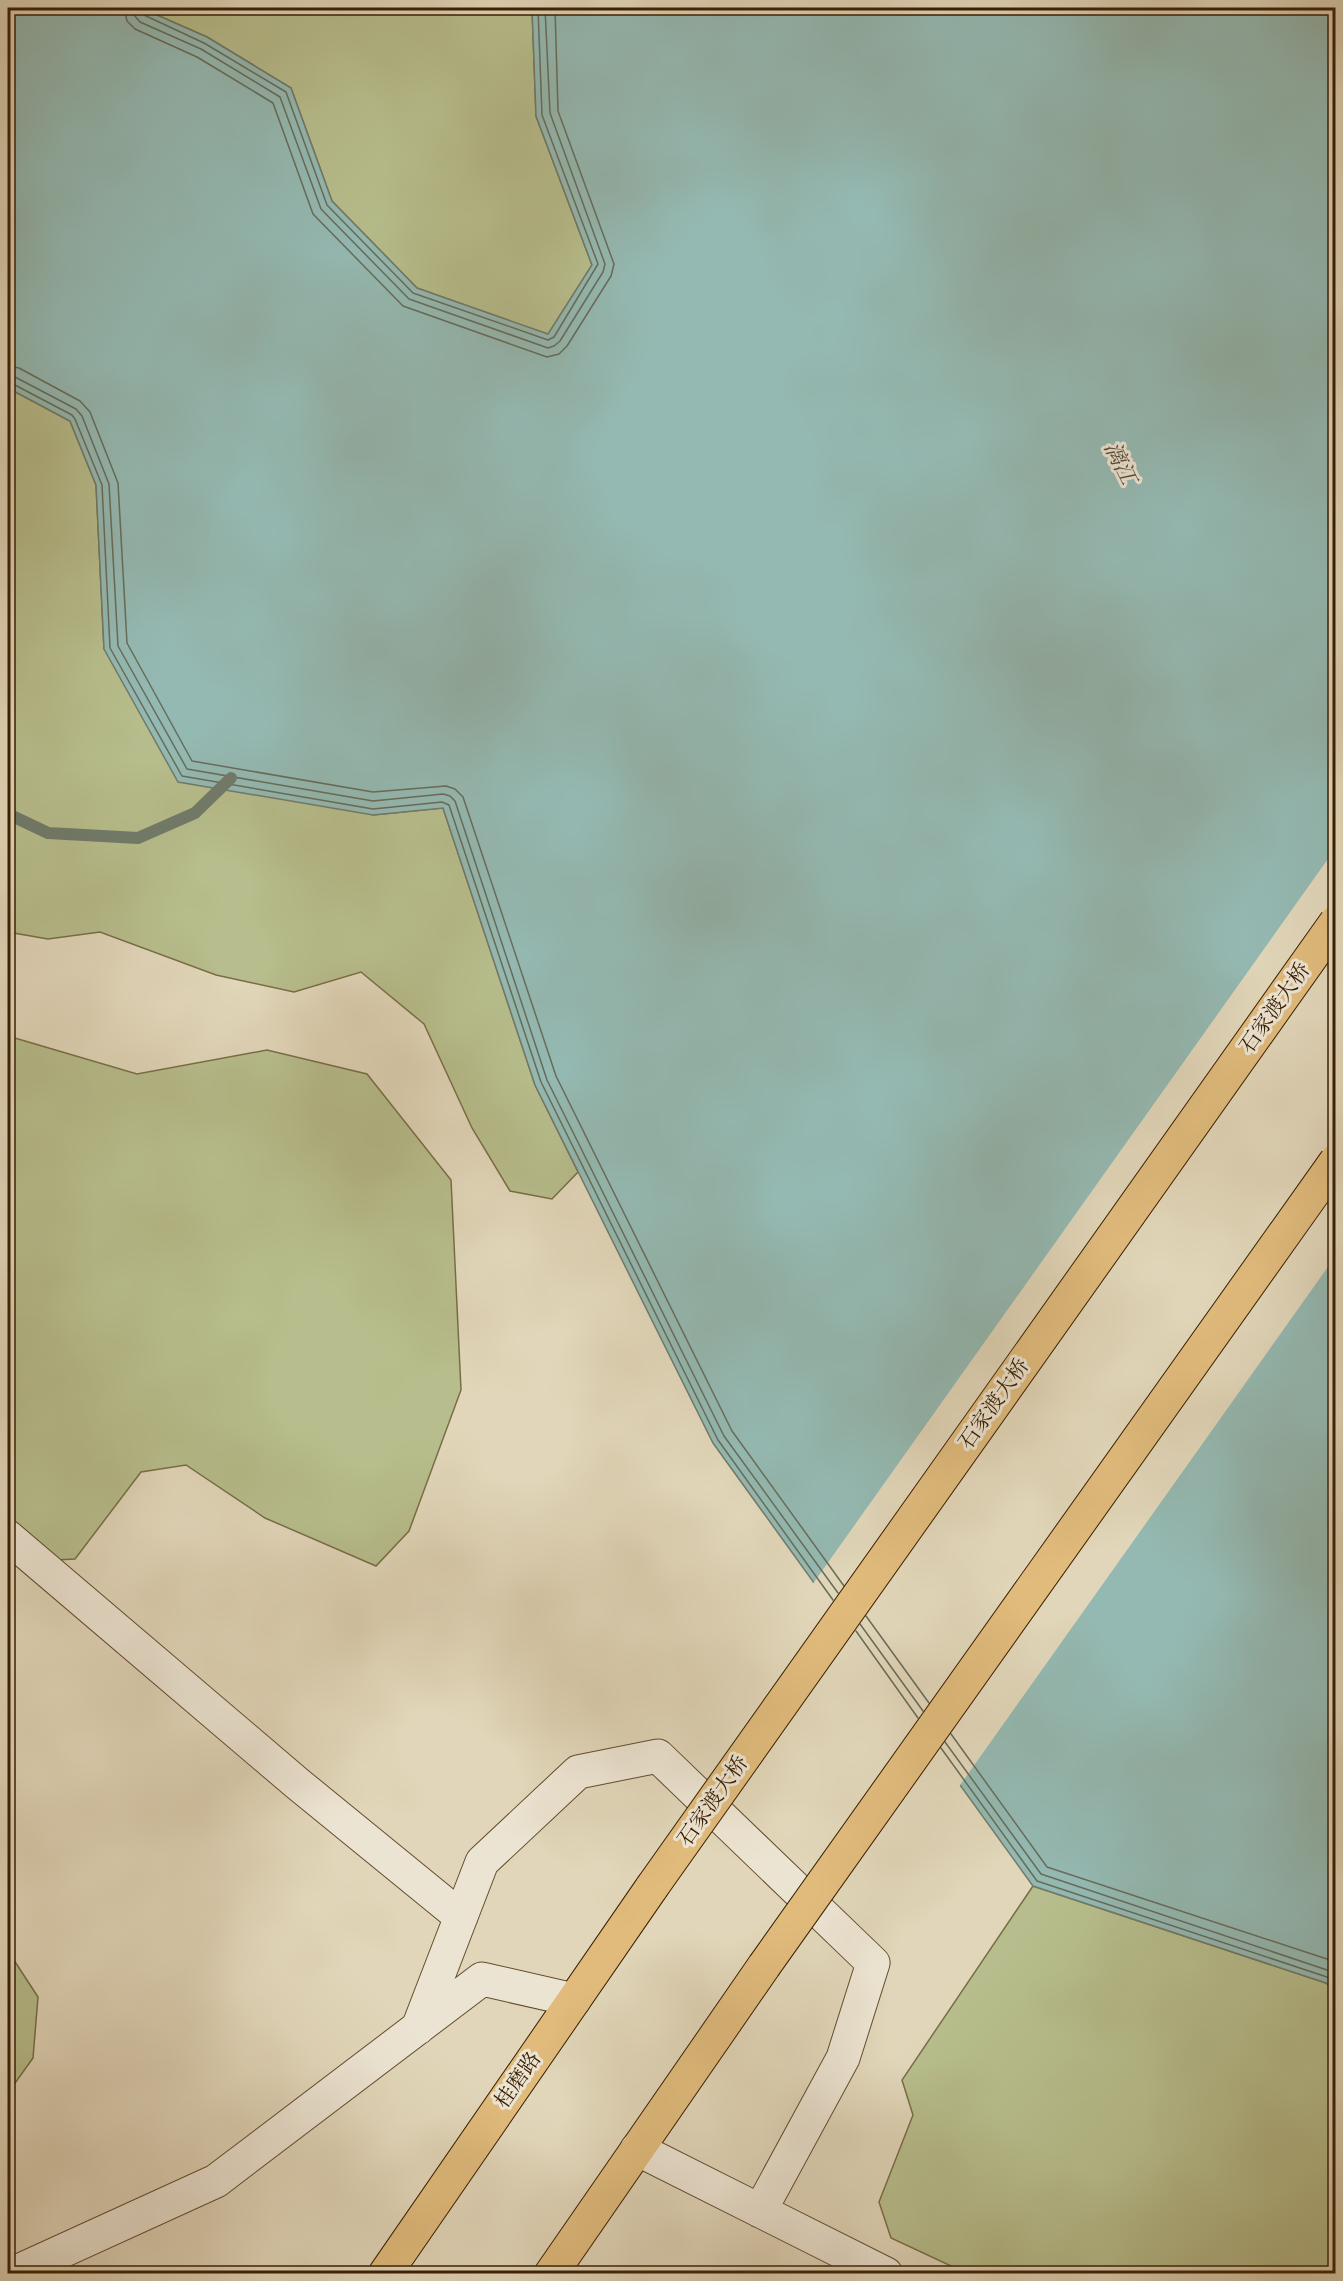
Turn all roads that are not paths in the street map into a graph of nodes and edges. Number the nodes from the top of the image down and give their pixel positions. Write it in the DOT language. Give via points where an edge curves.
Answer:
graph roads {
  1 [pos="1335,922"];
  2 [pos="1335,1161"];
  3 [pos="8,1538"];
  4 [pos="652,1887"];
  5 [pos="460,1917"];
  6 [pos="574,2000"];
  7 [pos="418,2028"];
  8 [pos="637,2149"];
  9 [pos="760,2211"];
  10 [pos="12,2274"];
  11 [pos="385,2274"];
  12 [pos="550,2274"];
  13 [pos="886,2274"];
  1 -- 4 [label="main road, 石家渡大桥, bridge"];
  2 -- 8 [label="main road, bridge"];
  3 -- 5 [label="street"];
  4 -- 6 [label="main road, 桂磨路"];
  5 -- 7 [label="street"];
  5 -- 9 [label="street" via="482,1862 578,1772 658,1756 873,1963 843,2058"];
  6 -- 7 [label="street" via="482,1979"];
  6 -- 11 [label="main road, 桂磨路"];
  7 -- 10 [label="street" via="216,2181"];
  8 -- 9 [label="street"];
  8 -- 12 [label="main road"];
  9 -- 13 [label="street"];
}
